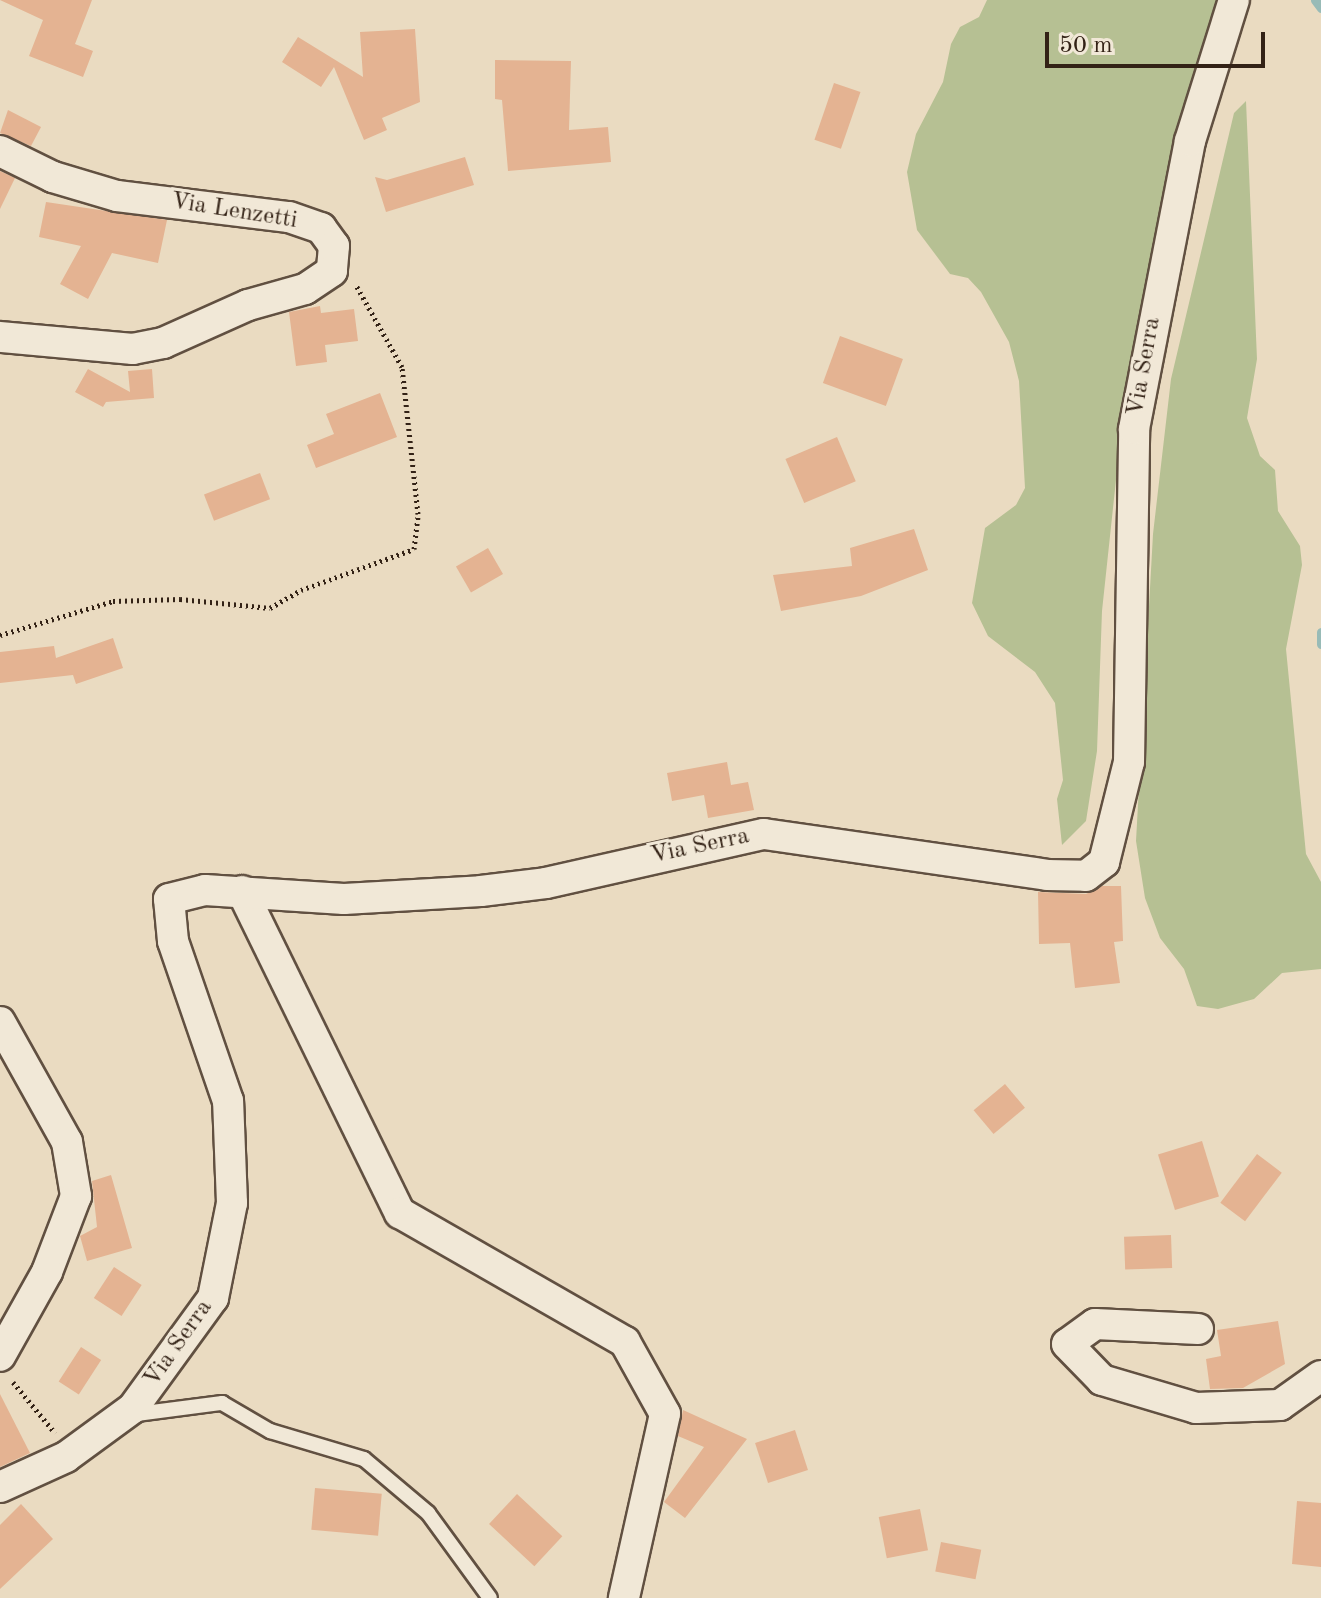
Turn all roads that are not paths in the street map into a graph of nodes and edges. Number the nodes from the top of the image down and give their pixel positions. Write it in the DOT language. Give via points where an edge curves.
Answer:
graph roads {
  1 [pos="1234,0"];
  2 [pos="0,151"];
  3 [pos="0,337"];
  4 [pos="242,891"];
  5 [pos="0,1022"];
  6 [pos="1198,1329"];
  7 [pos="5,1368"];
  8 [pos="1321,1376"];
  9 [pos="125,1415"];
  10 [pos="0,1487"];
  11 [pos="490,1598"];
  12 [pos="624,1598"];
  1 -- 4 [label="street, Via Serra" via="1190,141 1134,429 1129,762 1104,862 1086,876 1047,875 764,834 546,883 481,891 344,899"];
  2 -- 3 [label="street, Via Lenzetti" via="53,177 117,196 289,217 321,228 334,246 332,271 305,289 248,305 163,343 133,349"];
  4 -- 9 [label="street, Via Serra" via="181,892 169,899 173,941 228,1101 232,1203 213,1298"];
  4 -- 12 [label="street" via="400,1213 625,1342 665,1414"];
  5 -- 7 [label="street" via="67,1142 76,1196"];
  6 -- 8 [label="street" via="1095,1324 1067,1344 1102,1380 1196,1408 1280,1405"];
  9 -- 10 [label="street, Via Serra" via="66,1457"];
  9 -- 11 [label="lane" via="222,1403 270,1431 364,1459 428,1513"];
}
